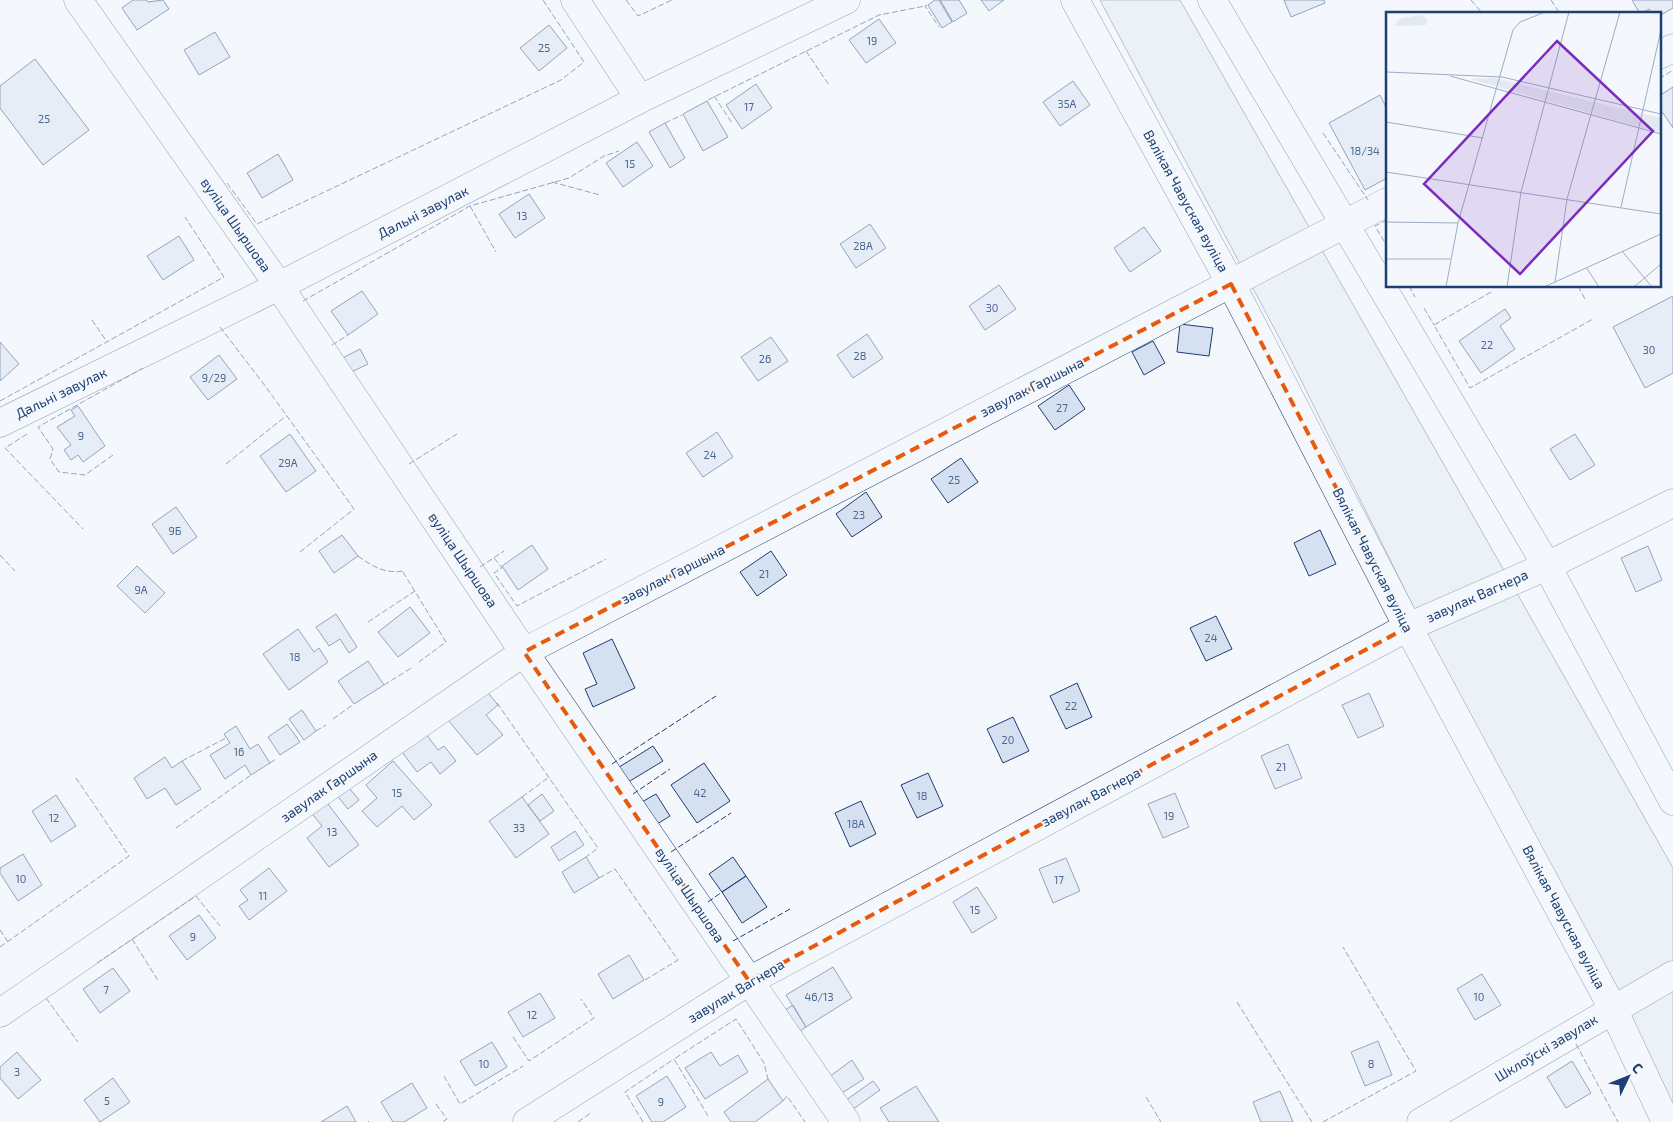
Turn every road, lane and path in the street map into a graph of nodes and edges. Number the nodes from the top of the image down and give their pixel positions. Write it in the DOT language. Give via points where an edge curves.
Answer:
graph roads {
  1 [pos="78,0"];
  2 [pos="575,0"];
  3 [pos="846,0"];
  4 [pos="1075,0"];
  5 [pos="1212,0"];
  6 [pos="1673,48"];
  7 [pos="1660,54"];
  8 [pos="640,100"];
  9 [pos="1386,203"];
  10 [pos="1345,225"];
  11 [pos="1231,284"];
  12 [pos="280,286"];
  13 [pos="0,423"];
  14 [pos="1673,503"];
  15 [pos="1547,566"];
  16 [pos="1408,627"];
  17 [pos="524,652"];
  18 [pos="1673,801"];
  19 [pos="1673,975"];
  20 [pos="749,981"];
  21 [pos="1613,1008"];
  22 [pos="0,1014"];
  23 [pos="527,1122"];
  24 [pos="846,1122"];
  25 [pos="1421,1122"];
  26 [pos="1666,1122"];
  1 -- 12 [label="street, вуліца Шыршова"];
  2 -- 8 [label="street"];
  3 -- 8 [label="street, Дальні завулак"];
  4 -- 11 [label="street, Вялікая Чавуская вуліца"];
  5 -- 10 [label="street"];
  6 -- 7 [label="street"];
  8 -- 12 [label="street, Дальні завулак"];
  9 -- 10 [label="street, завулак Гаршына"];
  10 -- 11 [label="street, завулак Гаршына"];
  10 -- 15 [label="street"];
  11 -- 16 [label="street, Вялікая Чавуская вуліца"];
  11 -- 17 [label="street, завулак Гаршына"];
  12 -- 13 [label="street, Дальні завулак"];
  12 -- 17 [label="street, вуліца Шыршова"];
  14 -- 15 [label="street, завулак Вагнера"];
  15 -- 16 [label="street, завулак Вагнера"];
  15 -- 18 [label="street"];
  16 -- 20 [label="street, завулак Вагнера"];
  16 -- 21 [label="street, Вялікая Чавуская вуліца"];
  17 -- 20 [label="street, вуліца Шыршова"];
  17 -- 22 [label="street, завулак Гаршына"];
  19 -- 21 [label="street, Шклоўскі завулак"];
  20 -- 23 [label="street, завулак Вагнера"];
  20 -- 24 [label="street, вуліца Шыршова"];
  21 -- 25 [label="street, Шклоўскі завулак"];
  21 -- 26 [label="street, Вялікая Чавуская вуліца"];
}
